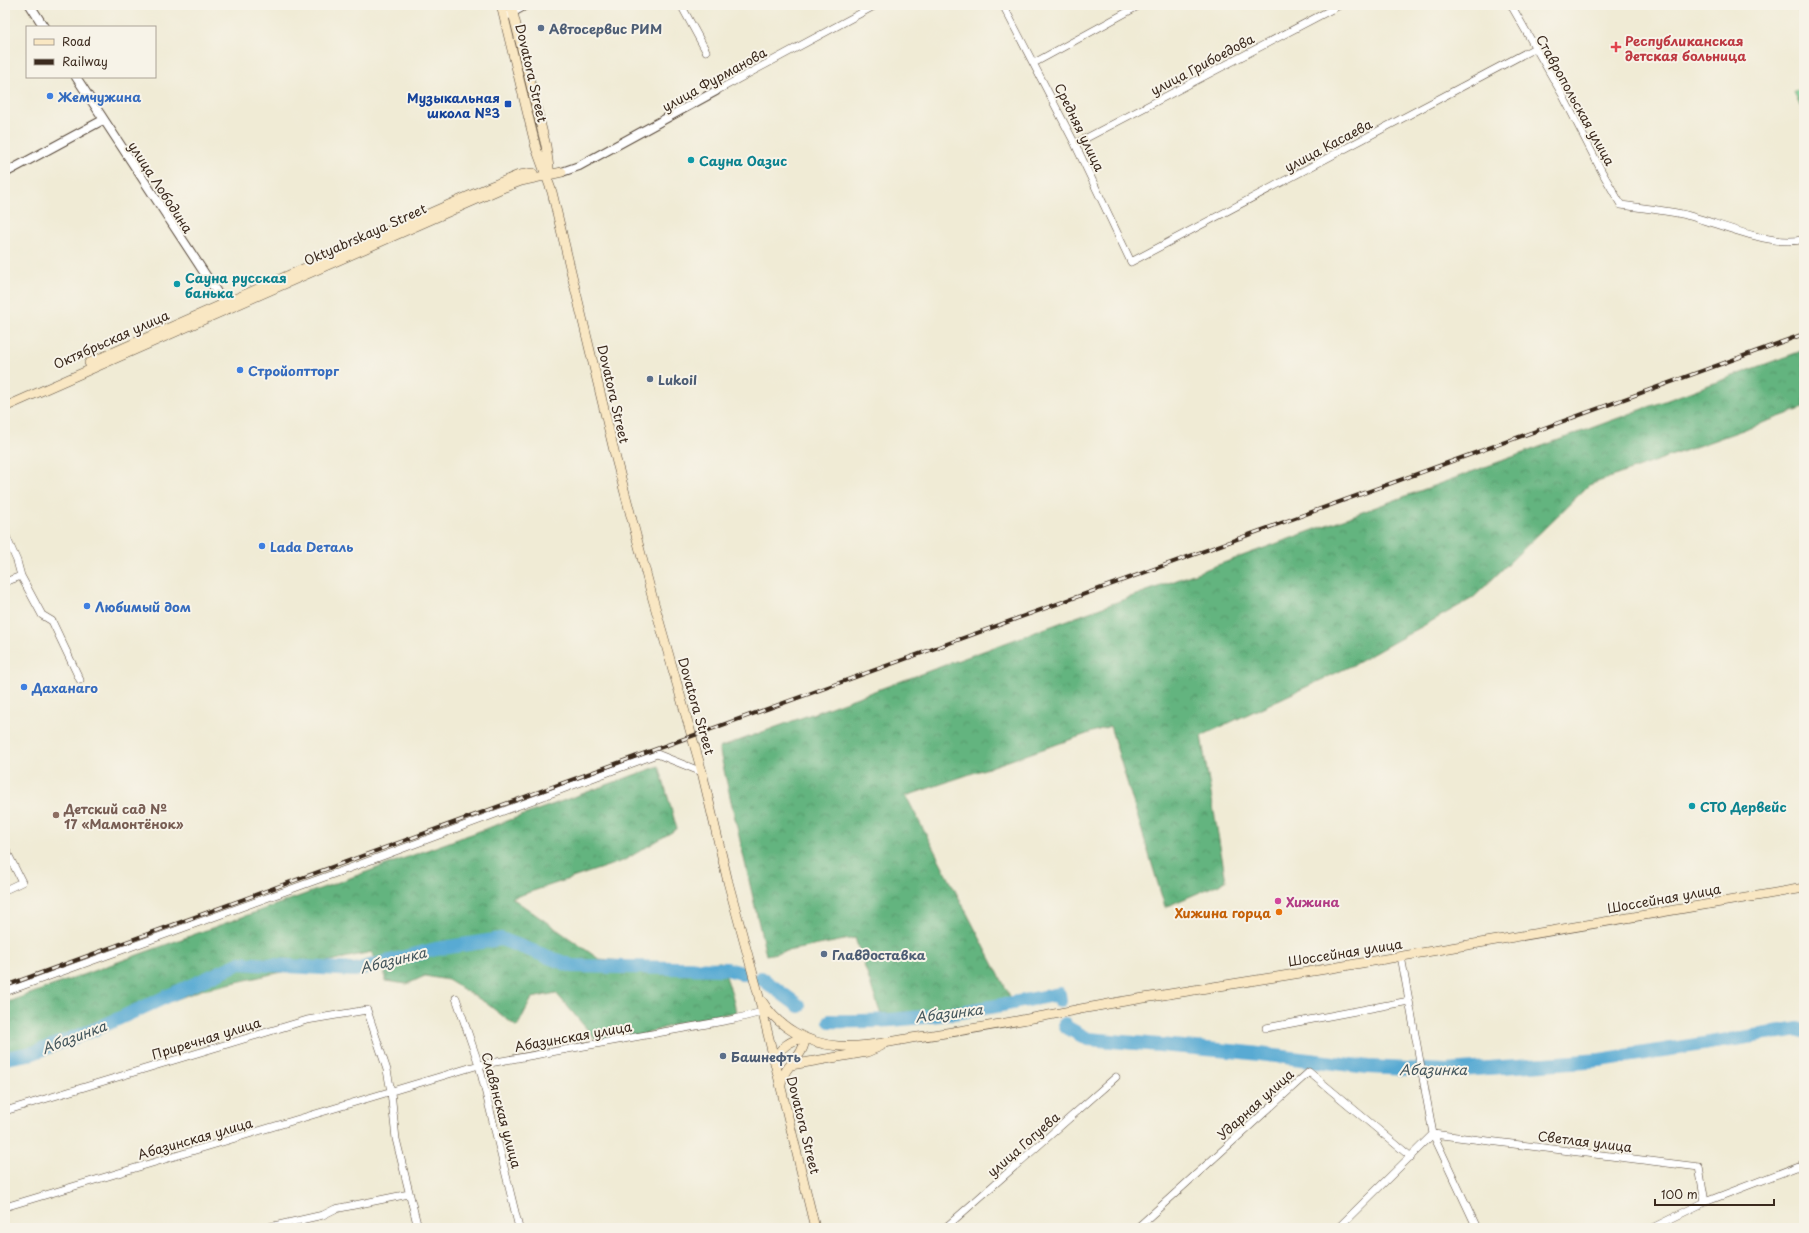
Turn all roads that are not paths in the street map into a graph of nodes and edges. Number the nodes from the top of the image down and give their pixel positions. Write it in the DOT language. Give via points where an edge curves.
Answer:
graph roads {
  1 [pos="30,5"];
  2 [pos="501,5"];
  3 [pos="526,5"];
  4 [pos="681,5"];
  5 [pos="876,5"];
  6 [pos="1003,5"];
  7 [pos="1140,5"];
  8 [pos="1340,5"];
  9 [pos="1511,5"];
  10 [pos="1801,5"];
  11 [pos="509,11"];
  12 [pos="1804,11"];
  13 [pos="43,26"];
  14 [pos="1535,48"];
  15 [pos="706,51"];
  16 [pos="1034,63"];
  17 [pos="77,78"];
  18 [pos="716,90"];
  19 [pos="102,120"];
  20 [pos="1075,144"];
  21 [pos="562,172"];
  22 [pos="547,173"];
  23 [pos="5,174"];
  24 [pos="1804,239"];
  25 [pos="1132,262"];
  26 [pos="226,306"];
  27 [pos="5,401"];
  28 [pos="5,407"];
  29 [pos="5,534"];
  30 [pos="21,576"];
  31 [pos="5,582"];
  32 [pos="80,680"];
  33 [pos="702,772"];
  34 [pos="5,848"];
  35 [pos="1804,888"];
  36 [pos="5,890"];
  37 [pos="1804,893"];
  38 [pos="1402,958"];
  39 [pos="757,989"];
  40 [pos="5,992"];
  41 [pos="456,998"];
  42 [pos="1409,1001"];
  43 [pos="762,1012"];
  44 [pos="1266,1028"];
  45 [pos="805,1038"];
  46 [pos="890,1042"];
  47 [pos="775,1061"];
  48 [pos="479,1065"];
  49 [pos="791,1065"];
  50 [pos="1116,1077"];
  51 [pos="781,1088"];
  52 [pos="391,1092"];
  53 [pos="5,1111"];
  54 [pos="1433,1134"];
  55 [pos="1410,1156"];
  56 [pos="1804,1164"];
  57 [pos="409,1194"];
  58 [pos="1706,1202"];
  59 [pos="5,1207"];
  60 [pos="265,1228"];
  61 [pos="418,1228"];
  62 [pos="519,1228"];
  63 [pos="815,1228"];
  64 [pos="945,1228"];
  65 [pos="1137,1228"];
  66 [pos="1338,1228"];
  67 [pos="1476,1228"];
  68 [pos="1652,1228"];
  1 -- 13 [label="street"];
  2 -- 11 [label="main road, Dovatora Street"];
  3 -- 11 [label="street"];
  4 -- 15 [label="street"];
  5 -- 18 [label="street, улица Фурманова"];
  6 -- 16 [label="street, Средняя улица"];
  7 -- 16 [label="street"];
  8 -- 20 [label="street, улица Грибоедова"];
  9 -- 14 [label="street, Ставропольская улица"];
  10 -- 12 [label="street"];
  11 -- 22 [label="main road, Dovatora Street" via="546,146"];
  14 -- 24 [label="street, Ставропольская улица" via="1621,205 1682,214 1751,235 1794,242"];
  14 -- 25 [label="street, улица Касаева"];
  16 -- 20 [label="street, Средняя улица"];
  17 -- 19 [label="street, улица Лободина"];
  18 -- 21 [label="street, улица Фурманова" via="579,166"];
  19 -- 23 [label="street"];
  19 -- 26 [label="street, улица Лободина"];
  20 -- 25 [label="street, Средняя улица"];
  21 -- 22 [label="main road, Oktyabrskaya Street"];
  22 -- 26 [label="main road, Oktyabrskaya Street" via="505,187"];
  22 -- 33 [label="main road, Dovatora Street" via="618,467"];
  26 -- 27 [label="main road, Октябрьская улица"];
  26 -- 28 [label="main road, Oktyabrskaya Street"];
  29 -- 30 [label="street"];
  30 -- 31 [label="street"];
  30 -- 32 [label="street" via="42,615 52,621"];
  33 -- 39 [label="main road, Dovatora Street"];
  33 -- 40 [label="street" via="657,754"];
  34 -- 36 [label="street" via="22,882"];
  35 -- 38 [label="main road, Шоссейная улица"];
  37 -- 38 [label="main road, Шоссейная улица" via="1519,942"];
  38 -- 42 [label="street"];
  38 -- 46 [label="main road, Шоссейная улица"];
  39 -- 43 [label="main road, Dovatora Street"];
  39 -- 45 [label="main road" via="777,1013"];
  41 -- 48 [label="street, Славянская улица"];
  42 -- 44 [label="street"];
  42 -- 54 [label="street"];
  43 -- 47 [label="main road, Dovatora Street"];
  43 -- 48 [label="street, Абазинская улица"];
  45 -- 46 [label="main road, Шоссейная улица" via="838,1046"];
  45 -- 47 [label="main road" via="797,1039 785,1046 779,1051"];
  45 -- 49 [label="main road" via="801,1054"];
  46 -- 49 [label="main road, Шоссейная улица" via="867,1052"];
  47 -- 51 [label="main road, Dovatora Street"];
  48 -- 52 [label="street, Абазинская улица"];
  48 -- 62 [label="street, Славянская улица"];
  49 -- 51 [label="main road" via="784,1073"];
  50 -- 64 [label="street, улица Гогуева"];
  51 -- 63 [label="main road, Dovatora Street"];
  52 -- 53 [label="street, Приречная улица" via="367,1010 307,1020"];
  52 -- 57 [label="street" via="396,1140"];
  52 -- 59 [label="street, Абазинская улица"];
  54 -- 55 [label="street"];
  54 -- 58 [label="street, Светлая улица" via="1699,1167"];
  54 -- 67 [label="street"];
  55 -- 65 [label="street, Ударная улица" via="1309,1072"];
  55 -- 66 [label="street"];
  56 -- 58 [label="street"];
  57 -- 60 [label="street" via="335,1209"];
  57 -- 61 [label="street"];
  58 -- 68 [label="street"];
}
